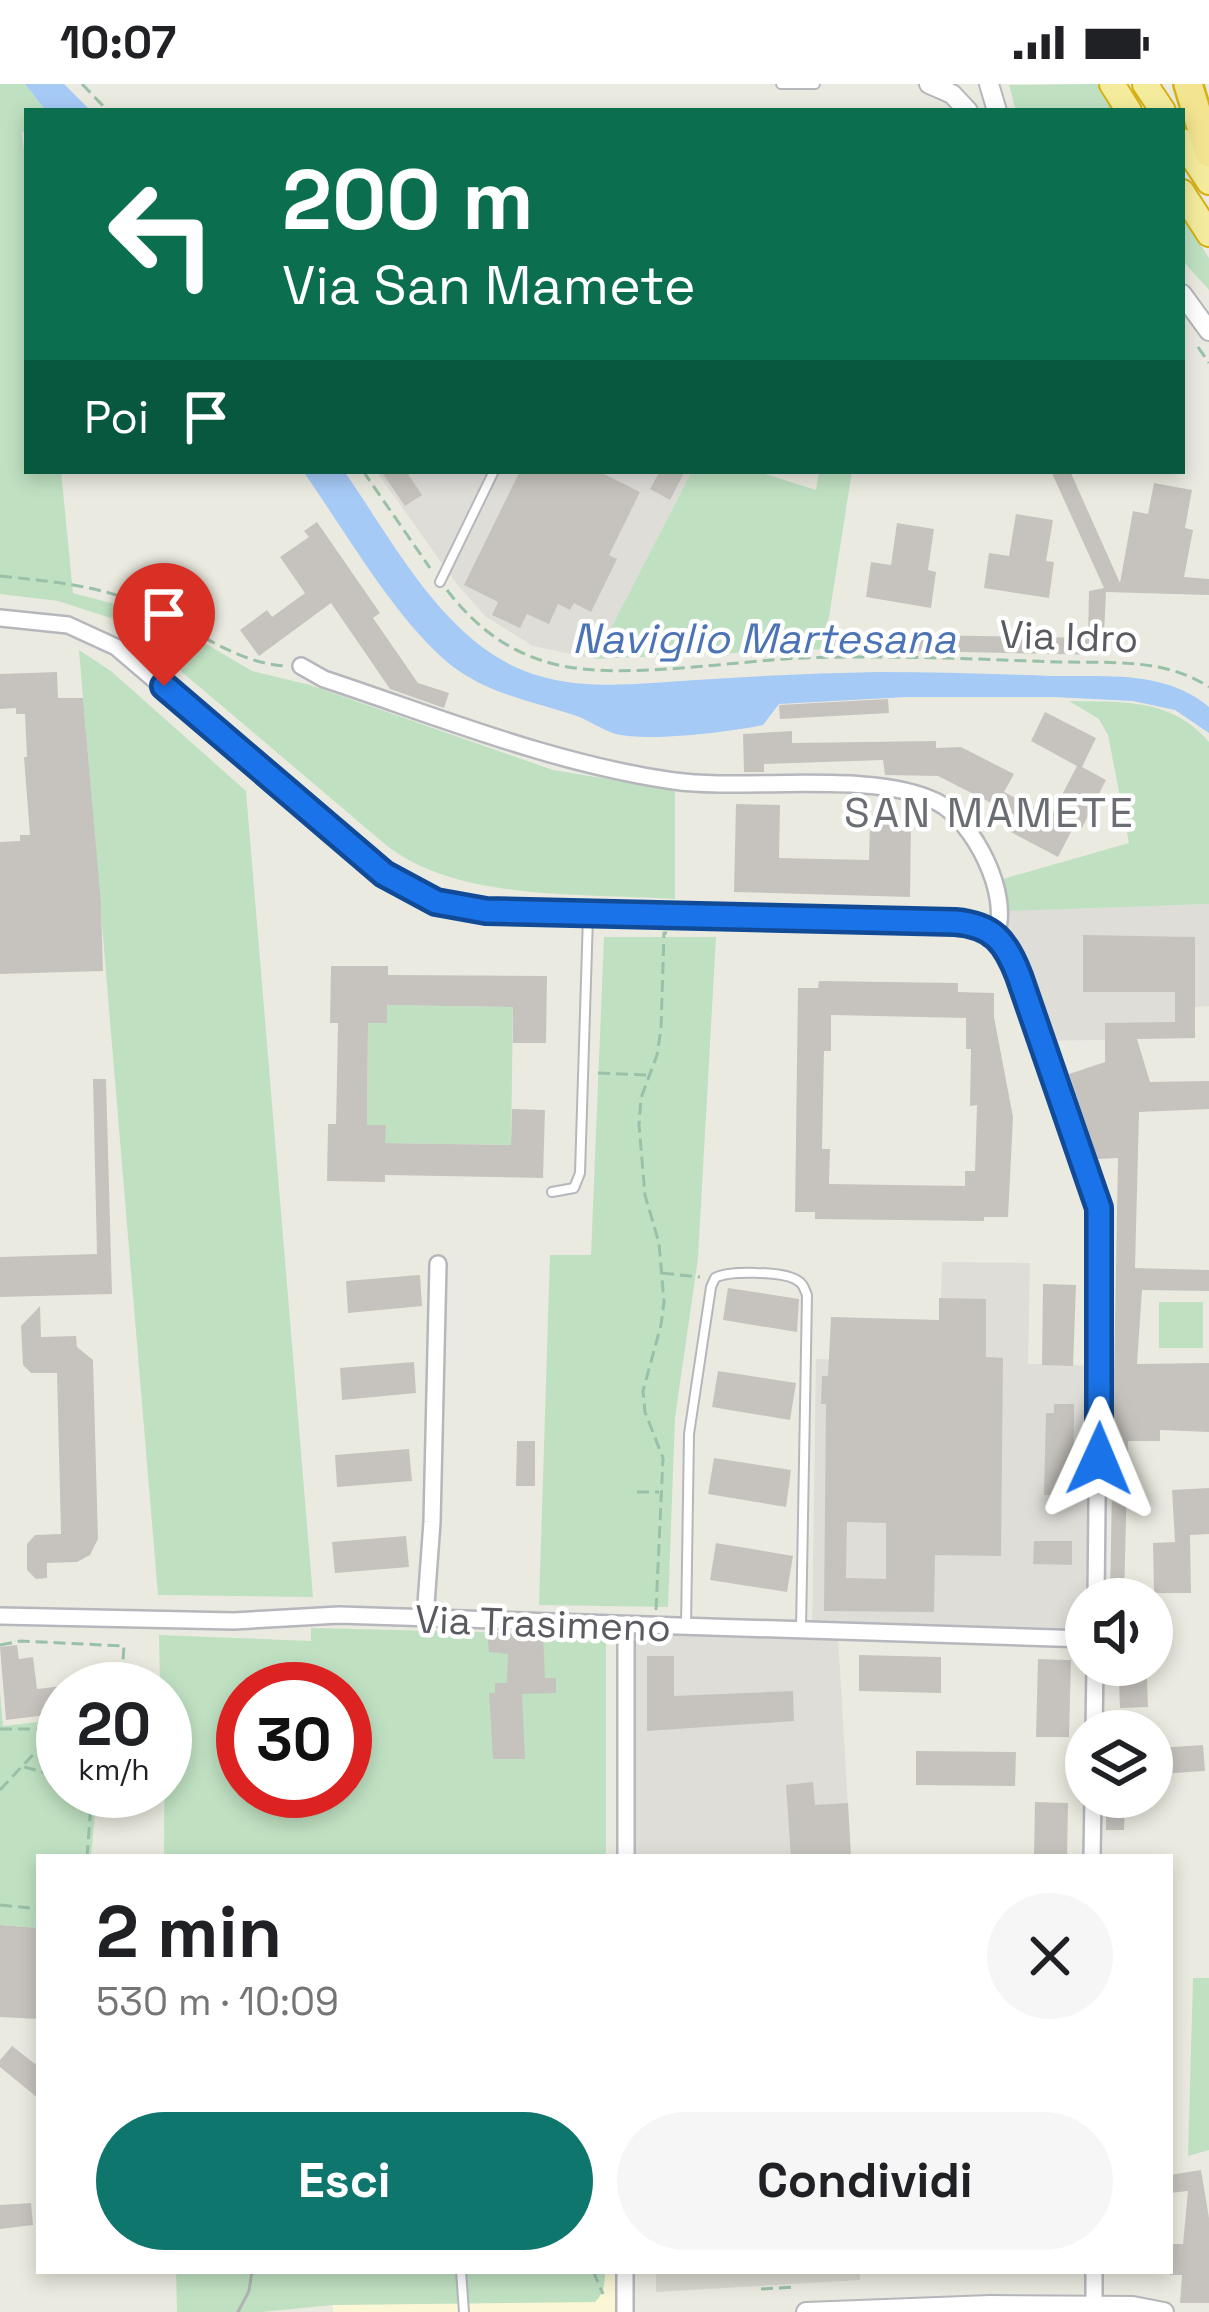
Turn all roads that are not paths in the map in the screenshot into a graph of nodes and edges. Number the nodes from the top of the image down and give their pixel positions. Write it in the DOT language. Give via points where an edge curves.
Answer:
graph roads {
  1 [pos="781,84"];
  2 [pos="815,84"];
  3 [pos="932,84"];
  4 [pos="1188,84"];
  5 [pos="964,108"];
  6 [pos="1185,146"];
  7 [pos="1209,153"];
  8 [pos="1209,182"];
  9 [pos="1185,197"];
  10 [pos="1209,234"];
  11 [pos="1185,298"];
  12 [pos="1209,331"];
  13 [pos="493,474"];
  14 [pos="440,582"];
  15 [pos="0,618"];
  16 [pos="301,666"];
  17 [pos="588,916"];
  18 [pos="996,934"];
  19 [pos="552,1192"];
  20 [pos="438,1264"];
  21 [pos="1096,1578"];
  22 [pos="0,1616"];
  23 [pos="425,1618"];
  24 [pos="626,1627"];
  25 [pos="686,1629"];
  26 [pos="801,1631"];
  27 [pos="1065,1638"];
  28 [pos="1093,1818"];
  29 [pos="626,1854"];
  30 [pos="1092,1854"];
  31 [pos="461,2274"];
  32 [pos="625,2274"];
  33 [pos="1094,2274"];
  34 [pos="1094,2306"];
  35 [pos="951,2309"];
  36 [pos="1152,2310"];
  37 [pos="464,2312"];
  38 [pos="625,2312"];
  39 [pos="806,2312"];
  1 -- 2 [label="lane"];
  3 -- 5 [label="street"];
  4 -- 7 [label="highway"];
  6 -- 8 [label="highway"];
  9 -- 10 [label="highway"];
  11 -- 12 [label="street"];
  13 -- 14 [label="lane"];
  15 -- 17 [label="street" via="51,620 116,646 411,891 471,910"];
  16 -- 18 [label="street" via="552,754 669,780 925,796 978,840 1000,911"];
  17 -- 18 [label="street" via="955,922"];
  17 -- 19 [label="lane" via="579,1178"];
  18 -- 21 [label="street" via="1019,976 1100,1216"];
  20 -- 23 [label="street"];
  22 -- 23 [label="street, Via Trasimeno"];
  23 -- 24 [label="street, Via Trasimeno"];
  24 -- 25 [label="street, Via Trasimeno"];
  24 -- 29 [label="street"];
  25 -- 26 [label="street, Via Trasimeno"];
  25 -- 26 [label="lane" via="689,1433 712,1282 728,1272 787,1276 807,1295"];
  26 -- 27 [label="street, Via Trasimeno"];
  28 -- 30 [label="street"];
  31 -- 37 [label="lane"];
  32 -- 38 [label="street"];
  33 -- 34 [label="street"];
  34 -- 35 [label="street"];
  34 -- 36 [label="street"];
  35 -- 39 [label="street"];
}
